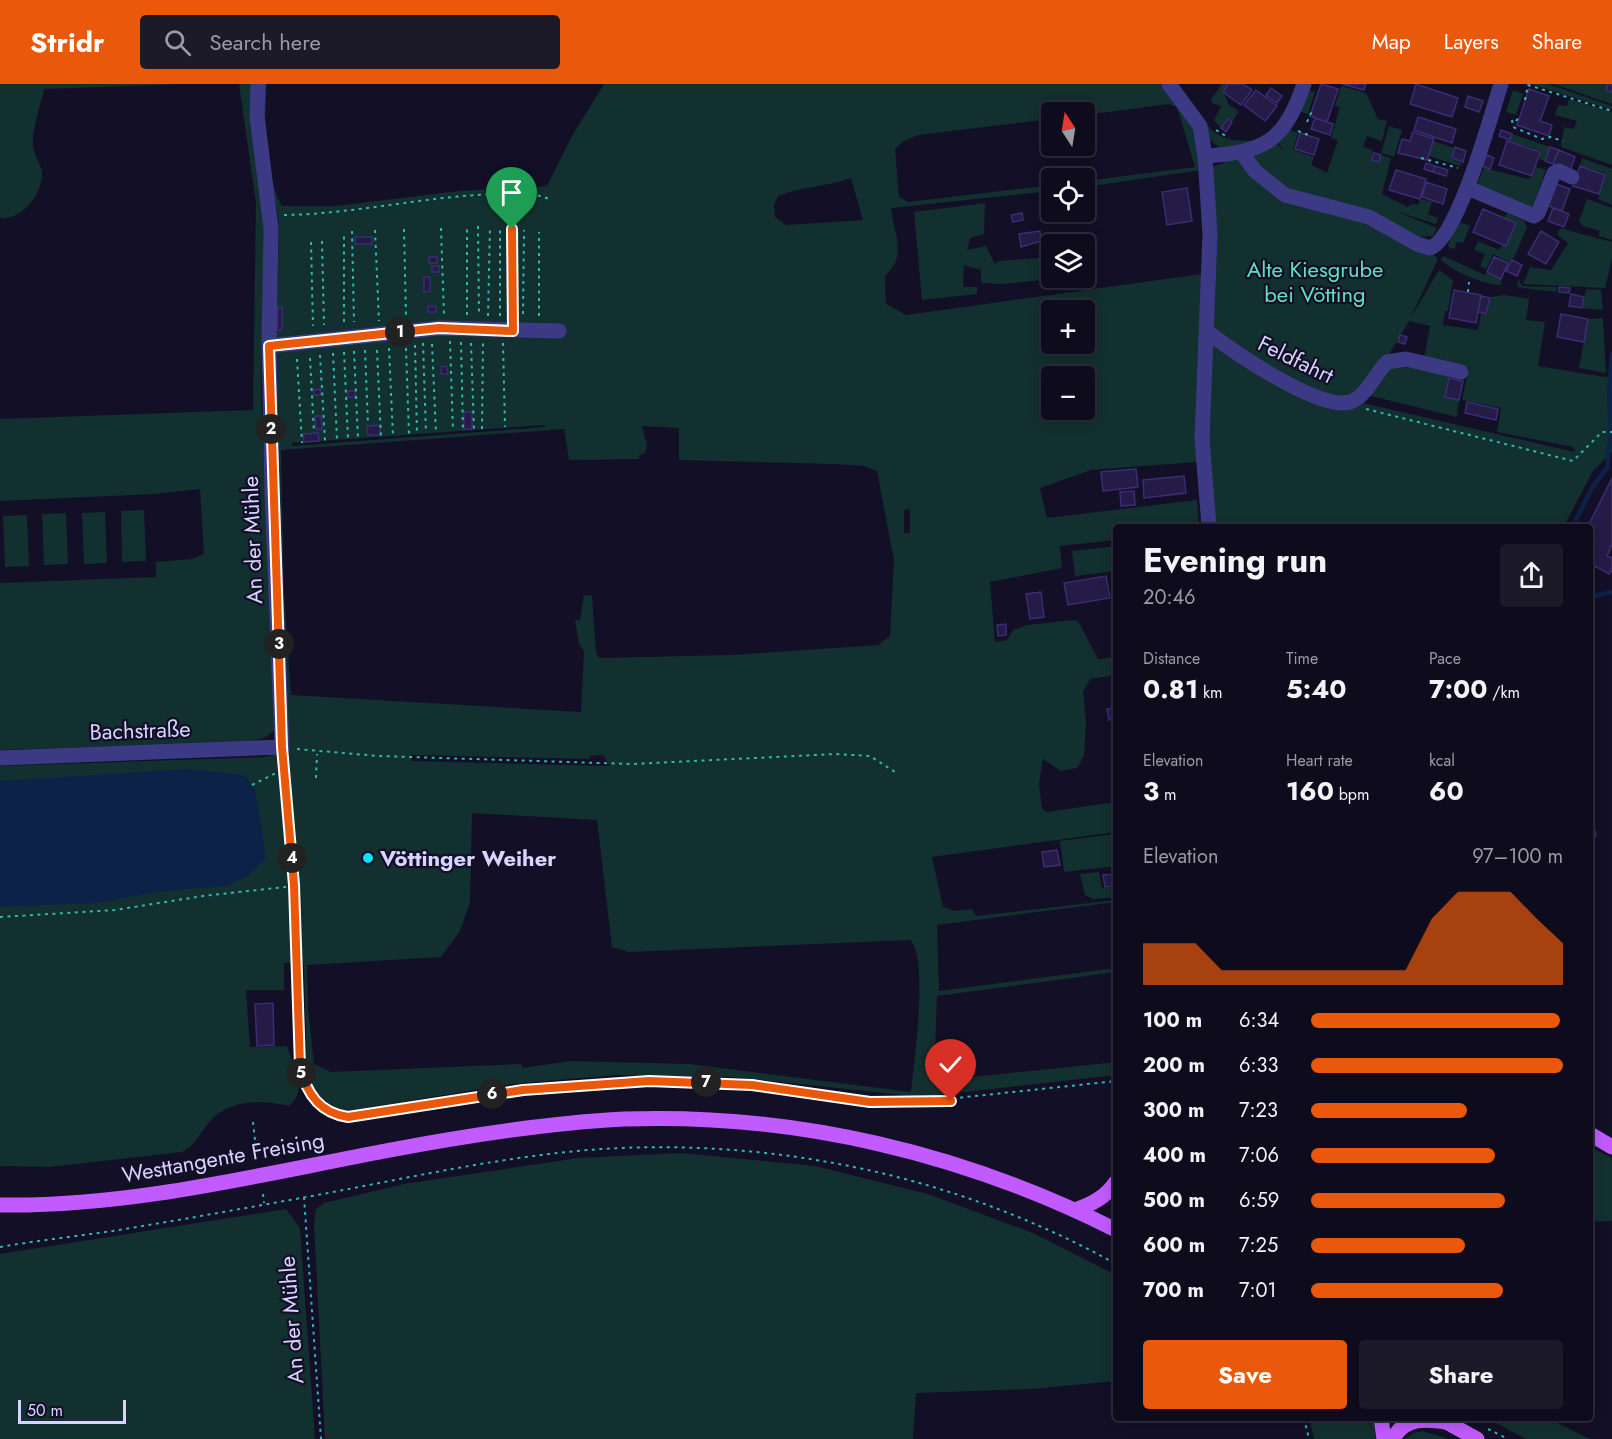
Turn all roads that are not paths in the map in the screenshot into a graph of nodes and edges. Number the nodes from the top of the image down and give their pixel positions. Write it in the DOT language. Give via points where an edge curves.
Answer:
graph roads {
  1 [pos="258,84"];
  2 [pos="1169,84"];
  3 [pos="1304,84"];
  4 [pos="1502,84"];
  5 [pos="1240,146"];
  6 [pos="1205,156"];
  7 [pos="1572,177"];
  8 [pos="1467,188"];
  9 [pos="559,331"];
  10 [pos="1208,332"];
  11 [pos="269,346"];
  12 [pos="1461,372"];
  13 [pos="1209,524"];
  14 [pos="282,747"];
  15 [pos="0,758"];
  16 [pos="1593,1136"];
  17 [pos="1612,1146"];
  18 [pos="1113,1186"];
  19 [pos="0,1205"];
  20 [pos="1075,1210"];
  21 [pos="1113,1229"];
  22 [pos="1381,1421"];
  23 [pos="1418,1421"];
  24 [pos="1445,1421"];
  25 [pos="1384,1439"];
  26 [pos="1393,1439"];
  27 [pos="1477,1439"];
  1 -- 11 [label="street, An der Mühle" via="257,116 270,215"];
  2 -- 6 [label="street" via="1200,126"];
  3 -- 5 [label="street" via="1283,129 1263,144"];
  4 -- 8 [label="street" via="1467,161"];
  5 -- 6 [label="street"];
  5 -- 8 [label="street" via="1255,171 1285,195 1369,217 1426,248 1439,244 1447,233"];
  6 -- 10 [label="street" via="1210,234"];
  7 -- 8 [label="street" via="1559,171 1554,173 1534,216"];
  9 -- 11 [label="street" via="462,330"];
  10 -- 12 [label="street, Feldfahrt" via="1266,373 1341,403 1360,396 1387,362 1406,359"];
  10 -- 13 [label="street" via="1202,439"];
  11 -- 14 [label="street, An der Mühle"];
  14 -- 15 [label="street, Bachstraße"];
  16 -- 17 [label="main road"];
  18 -- 20 [label="main road" via="1091,1205"];
  19 -- 20 [label="main road, Westtangente Freising" via="154,1193 498,1132 613,1120 677,1119 749,1123 863,1139 960,1165"];
  20 -- 21 [label="main road, Westtangente Freising"];
  22 -- 25 [label="main road"];
  23 -- 26 [label="main road" via="1399,1429"];
  24 -- 27 [label="main road"];
}
